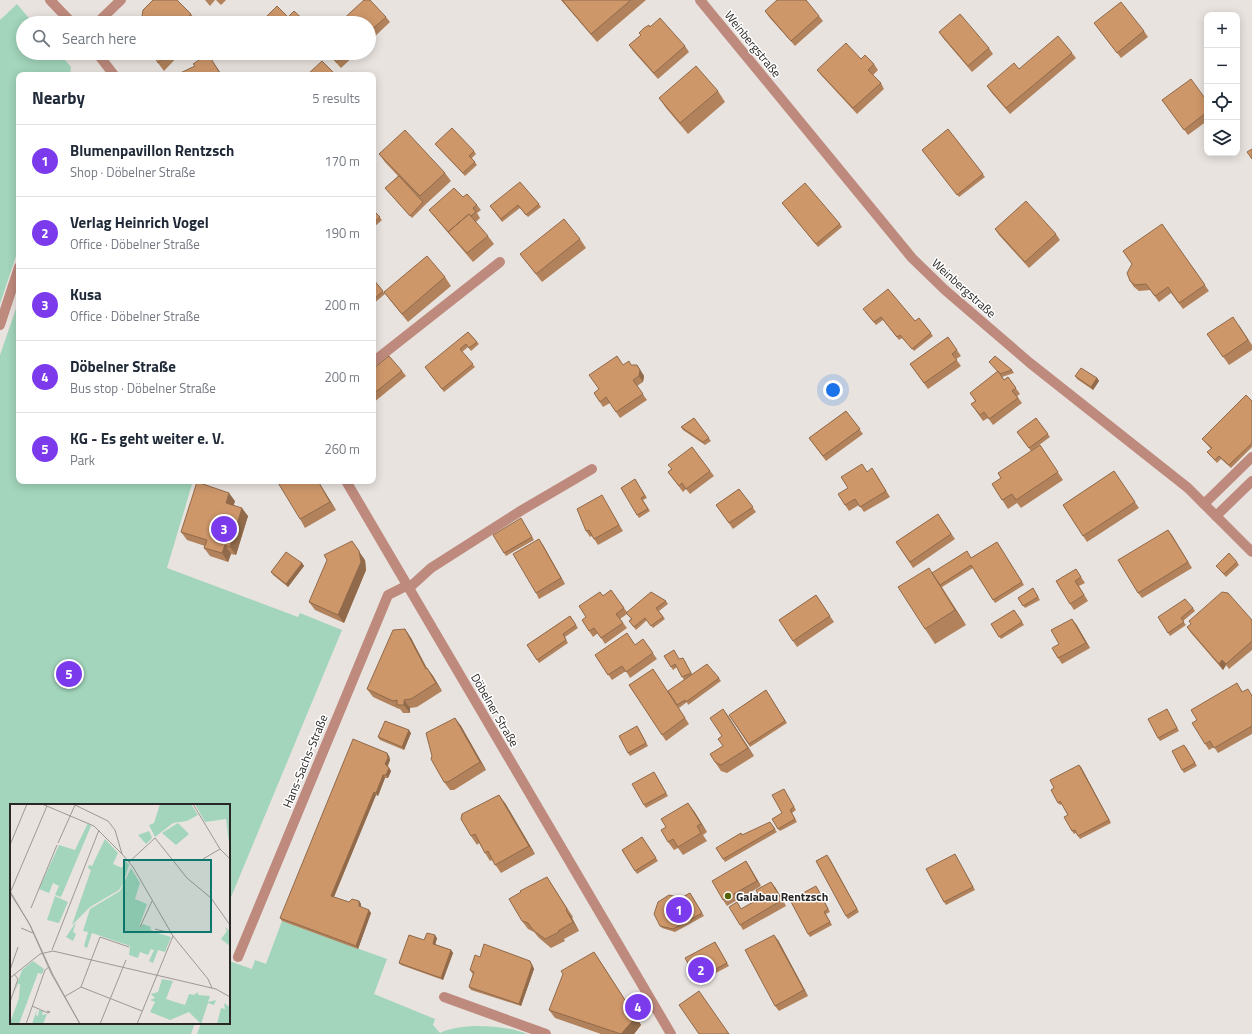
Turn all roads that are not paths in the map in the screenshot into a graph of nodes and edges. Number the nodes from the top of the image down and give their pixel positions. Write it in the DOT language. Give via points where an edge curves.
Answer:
graph roads {
  1 [pos="50,0"];
  2 [pos="121,0"];
  3 [pos="700,0"];
  4 [pos="65,16"];
  5 [pos="104,16"];
  6 [pos="102,60"];
  7 [pos="109,72"];
  8 [pos="500,262"];
  9 [pos="16,276"];
  10 [pos="0,325"];
  11 [pos="376,360"];
  12 [pos="1252,458"];
  13 [pos="592,469"];
  14 [pos="1252,481"];
  15 [pos="348,484"];
  16 [pos="1204,504"];
  17 [pos="1216,516"];
  18 [pos="1252,552"];
  19 [pos="408,586"];
  20 [pos="238,957"];
  21 [pos="444,997"];
  22 [pos="546,1034"];
  23 [pos="671,1034"];
  1 -- 4 [label="street"];
  2 -- 5 [label="street"];
  3 -- 16 [label="street, Weinbergstraße" via="912,258 1030,363 1188,488"];
  6 -- 7 [label="street"];
  8 -- 11 [label="street"];
  9 -- 10 [label="street"];
  12 -- 16 [label="street"];
  13 -- 19 [label="street, Hans-Sachs-Straße" via="522,510 431,568"];
  14 -- 17 [label="street"];
  15 -- 19 [label="street, Döbelner Straße"];
  16 -- 17 [label="street, Weinbergstraße"];
  17 -- 18 [label="street, Weinbergstraße"];
  19 -- 20 [label="street, Hans-Sachs-Straße" via="388,595"];
  19 -- 23 [label="street, Döbelner Straße"];
  21 -- 22 [label="street"];
}
